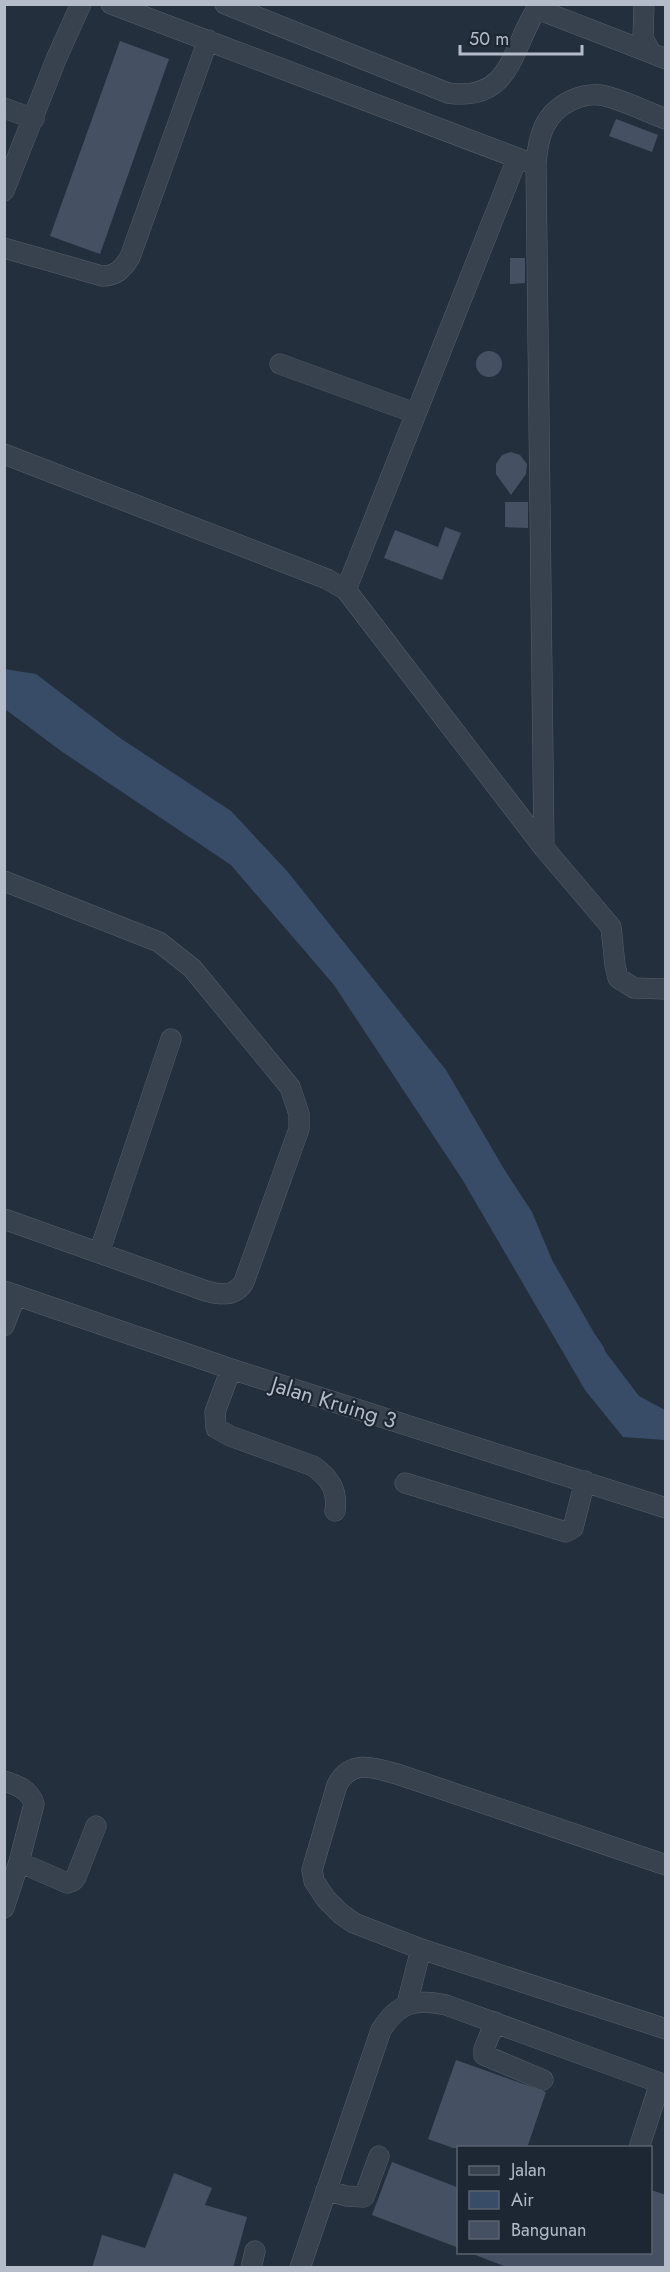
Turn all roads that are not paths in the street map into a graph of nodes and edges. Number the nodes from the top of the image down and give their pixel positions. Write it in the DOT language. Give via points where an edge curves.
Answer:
graph roads {
  1 [pos="81,4"];
  2 [pos="111,4"];
  3 [pos="225,4"];
  4 [pos="644,4"];
  5 [pos="538,7"];
  6 [pos="208,40"];
  7 [pos="658,56"];
  8 [pos="4,108"];
  9 [pos="33,119"];
  10 [pos="666,119"];
  11 [pos="9,161"];
  12 [pos="527,162"];
  13 [pos="4,191"];
  14 [pos="4,248"];
  15 [pos="280,364"];
  16 [pos="415,413"];
  17 [pos="4,454"];
  18 [pos="346,590"];
  19 [pos="544,848"];
  20 [pos="4,881"];
  21 [pos="666,989"];
  22 [pos="171,1039"];
  23 [pos="4,1219"];
  24 [pos="99,1252"];
  25 [pos="10,1293"];
  26 [pos="4,1326"];
  27 [pos="231,1369"];
  28 [pos="585,1481"];
  29 [pos="405,1483"];
  30 [pos="666,1508"];
  31 [pos="335,1511"];
  32 [pos="4,1781"];
  33 [pos="96,1826"];
  34 [pos="19,1862"];
  35 [pos="666,1865"];
  36 [pos="4,1908"];
  37 [pos="421,1949"];
  38 [pos="407,2004"];
  39 [pos="495,2022"];
  40 [pos="666,2029"];
  41 [pos="543,2080"];
  42 [pos="663,2084"];
  43 [pos="640,2146"];
  44 [pos="379,2156"];
  45 [pos="326,2190"];
  46 [pos="300,2268"];
  1 -- 9 [label="street"];
  2 -- 6 [label="street"];
  3 -- 5 [label="street" via="464,96 492,86 504,75"];
  4 -- 7 [label="street" via="644,38"];
  5 -- 7 [label="street"];
  6 -- 12 [label="street"];
  6 -- 14 [label="street" via="123,268 111,276 102,276"];
  8 -- 9 [label="street"];
  9 -- 11 [label="street"];
  10 -- 12 [label="street" via="602,95 581,96 556,109 543,126"];
  11 -- 13 [label="street"];
  12 -- 16 [label="street"];
  12 -- 19 [label="street"];
  15 -- 16 [label="street"];
  16 -- 18 [label="street"];
  17 -- 18 [label="street" via="327,579"];
  18 -- 19 [label="street"];
  19 -- 21 [label="street" via="611,927 618,978 634,988"];
  20 -- 24 [label="street" via="159,942 175,953 192,968 290,1087 299,1114 298,1129 238,1290 226,1294 206,1291"];
  22 -- 24 [label="street"];
  23 -- 24 [label="street"];
  25 -- 26 [label="street"];
  25 -- 27 [label="street, Jalan Kruing 3"];
  27 -- 28 [label="street, Jalan Kruing 3"];
  27 -- 31 [label="street" via="215,1412 216,1428 322,1472 334,1487"];
  28 -- 29 [label="street" via="573,1528 566,1532"];
  28 -- 30 [label="street, Jalan Kruing 3"];
  32 -- 34 [label="street" via="27,1791 34,1804"];
  33 -- 34 [label="street" via="73,1881 67,1883"];
  34 -- 36 [label="street"];
  35 -- 37 [label="street" via="400,1775 358,1767 342,1775 337,1785 312,1869 314,1881 341,1914 354,1923"];
  37 -- 38 [label="street"];
  37 -- 40 [label="street"];
  38 -- 39 [label="street" via="433,2002"];
  38 -- 45 [label="street" via="389,2017 381,2030"];
  39 -- 41 [label="street" via="484,2055"];
  39 -- 42 [label="street"];
  42 -- 43 [label="street"];
  44 -- 45 [label="street" via="363,2197"];
  45 -- 46 [label="street"];
}
